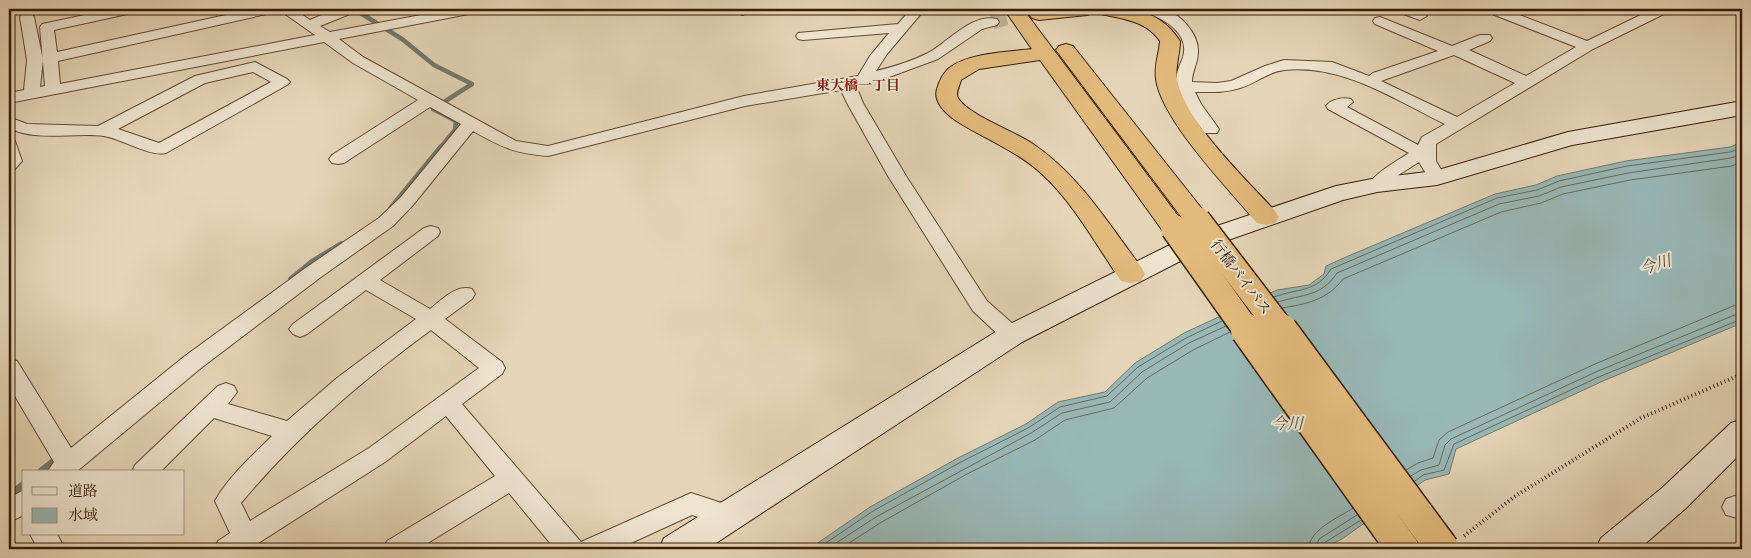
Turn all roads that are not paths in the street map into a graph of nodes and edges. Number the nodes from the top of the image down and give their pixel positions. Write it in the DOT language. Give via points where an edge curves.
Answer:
graph roads {
  1 [pos="132,9"];
  2 [pos="270,9"];
  3 [pos="285,9"];
  4 [pos="342,9"];
  5 [pos="474,9"];
  6 [pos="918,9"];
  7 [pos="1013,9"];
  8 [pos="1087,9"];
  9 [pos="1104,9"];
  10 [pos="1150,9"];
  11 [pos="1401,9"];
  12 [pos="1492,9"];
  13 [pos="1663,9"];
  14 [pos="236,12"];
  15 [pos="1037,12"];
  16 [pos="1420,16"];
  17 [pos="27,17"];
  18 [pos="1380,21"];
  19 [pos="992,22"];
  20 [pos="310,25"];
  21 [pos="902,28"];
  22 [pos="803,36"];
  23 [pos="328,37"];
  24 [pos="1486,38"];
  25 [pos="1588,46"];
  26 [pos="1453,50"];
  27 [pos="1046,53"];
  28 [pos="51,58"];
  29 [pos="865,79"];
  30 [pos="1371,82"];
  31 [pos="1528,82"];
  32 [pos="847,84"];
  33 [pos="1186,87"];
  34 [pos="53,90"];
  35 [pos="31,94"];
  36 [pos="9,98"];
  37 [pos="430,100"];
  38 [pos="1345,102"];
  39 [pos="1742,108"];
  40 [pos="9,122"];
  41 [pos="471,123"];
  42 [pos="1456,123"];
  43 [pos="1211,129"];
  44 [pos="101,131"];
  45 [pos="9,145"];
  46 [pos="1422,152"];
  47 [pos="338,159"];
  48 [pos="9,165"];
  49 [pos="1437,178"];
  50 [pos="1377,185"];
  51 [pos="1266,217"];
  52 [pos="1185,224"];
  53 [pos="431,232"];
  54 [pos="1131,274"];
  55 [pos="366,281"];
  56 [pos="464,294"];
  57 [pos="431,319"];
  58 [pos="300,329"];
  59 [pos="1012,335"];
  60 [pos="9,367"];
  61 [pos="448,403"];
  62 [pos="291,432"];
  63 [pos="1742,432"];
  64 [pos="63,468"];
  65 [pos="146,470"];
  66 [pos="511,479"];
  67 [pos="22,503"];
  68 [pos="9,511"];
  69 [pos="728,516"];
  70 [pos="44,536"];
  71 [pos="1452,543"];
  72 [pos="236,544"];
  73 [pos="52,549"];
  74 [pos="396,549"];
  75 [pos="571,549"];
  76 [pos="591,549"];
  77 [pos="677,549"];
  78 [pos="1403,549"];
  79 [pos="1614,549"];
  1 -- 28 [label="street" via="47,27"];
  2 -- 14 [label="street"];
  3 -- 20 [label="street"];
  4 -- 20 [label="street" via="345,11"];
  5 -- 23 [label="street"];
  6 -- 21 [label="street"];
  7 -- 27 [label="highway, 行橋バイパス"];
  8 -- 15 [label="highway"];
  9 -- 51 [label="highway" via="1134,14 1166,33 1170,52 1166,62 1166,80 1180,114"];
  10 -- 33 [label="street" via="1185,31 1191,54 1184,76"];
  11 -- 16 [label="street"];
  12 -- 25 [label="street"];
  13 -- 25 [label="street"];
  14 -- 28 [label="street"];
  15 -- 52 [label="highway, 行橋バイパス"];
  17 -- 35 [label="street" via="36,60"];
  18 -- 26 [label="street"];
  19 -- 29 [label="street" via="977,26 933,56"];
  20 -- 23 [label="street"];
  21 -- 22 [label="street"];
  21 -- 29 [label="street" via="878,56"];
  23 -- 34 [label="street"];
  23 -- 37 [label="street" via="358,60"];
  24 -- 26 [label="street"];
  25 -- 31 [label="street"];
  26 -- 30 [label="street" via="1378,76"];
  26 -- 31 [label="street"];
  27 -- 52 [label="highway, 行橋バイパス"];
  27 -- 54 [label="highway" via="973,64 951,79 946,94 948,101 961,114 1024,148 1050,168 1068,186"];
  28 -- 34 [label="street"];
  29 -- 32 [label="street"];
  30 -- 33 [label="street" via="1332,67 1284,66 1235,85"];
  30 -- 42 [label="street"];
  31 -- 42 [label="street"];
  32 -- 41 [label="street" via="744,101 548,151 510,145"];
  32 -- 59 [label="street" via="897,176 980,306"];
  33 -- 43 [label="street" via="1187,94"];
  34 -- 35 [label="street"];
  35 -- 36 [label="street"];
  37 -- 41 [label="street"];
  37 -- 47 [label="street"];
  38 -- 46 [label="street" via="1334,106"];
  39 -- 49 [label="street" via="1568,139"];
  40 -- 44 [label="street" via="24,129"];
  41 -- 64 [label="street" via="386,222 193,362"];
  42 -- 46 [label="street" via="1428,141"];
  44 -- 44 [label="street" via="200,79 255,67 282,82 160,149"];
  45 -- 48 [label="street" via="13,161"];
  46 -- 49 [label="street"];
  46 -- 50 [label="street"];
  49 -- 50 [label="street"];
  50 -- 51 [label="street" via="1336,194"];
  51 -- 54 [label="street" via="1199,241"];
  52 -- 71 [label="highway, 行橋バイパス, bridge" via="1282,331"];
  52 -- 78 [label="highway, 行橋バイパス, bridge"];
  53 -- 55 [label="street"];
  54 -- 59 [label="street"];
  55 -- 57 [label="street"];
  55 -- 58 [label="street"];
  56 -- 57 [label="street"];
  57 -- 61 [label="street" via="494,368"];
  57 -- 62 [label="street" via="329,397"];
  59 -- 69 [label="street"];
  60 -- 64 [label="street"];
  61 -- 66 [label="street"];
  61 -- 72 [label="street" via="377,455"];
  62 -- 65 [label="street" via="218,400"];
  62 -- 72 [label="street" via="228,501"];
  63 -- 79 [label="street" via="1674,498"];
  66 -- 74 [label="street"];
  66 -- 75 [label="street"];
  67 -- 68 [label="street"];
  69 -- 76 [label="street" via="691,504"];
  69 -- 77 [label="street"];
  70 -- 73 [label="street"];
}
